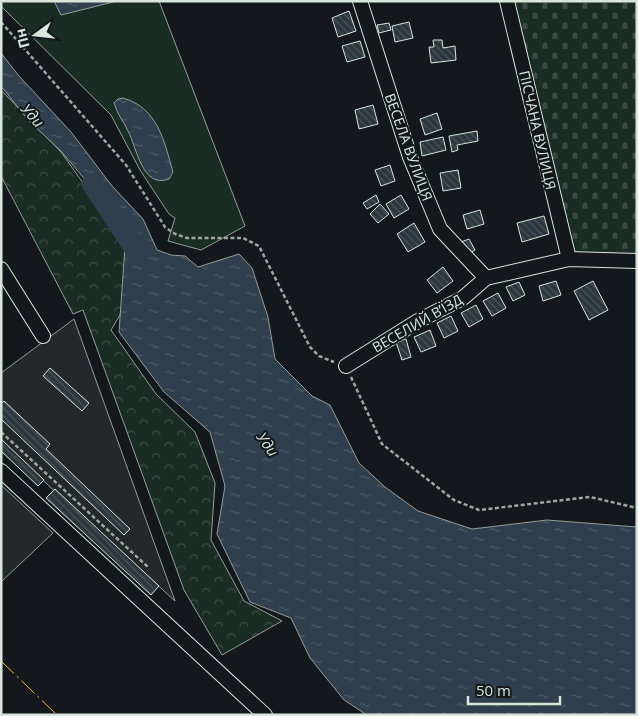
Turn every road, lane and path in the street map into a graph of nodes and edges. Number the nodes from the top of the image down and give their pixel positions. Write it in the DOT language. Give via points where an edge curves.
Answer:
graph roads {
  1 [pos="508,1"];
  2 [pos="363,2"];
  3 [pos="1,22"];
  4 [pos="569,259"];
  5 [pos="637,261"];
  6 [pos="1,269"];
  7 [pos="486,278"];
  8 [pos="44,336"];
  9 [pos="346,366"];
  10 [pos="1,432"];
  11 [pos="1,471"];
  12 [pos="637,508"];
  13 [pos="148,567"];
  14 [pos="265,715"];
  1 -- 4 [label="street, ПІСЧАНА ВУЛИЦЯ"];
  2 -- 7 [label="street, ВЕСЕЛА ВУЛИЦЯ" via="410,158 440,228"];
  3 -- 9 [label="path" via="126,165 165,226 186,238 243,238 259,246 310,347 319,356"];
  4 -- 5 [label="street"];
  4 -- 7 [label="street"];
  6 -- 8 [label="street"];
  7 -- 9 [label="street, ВЕСЕЛИЙ В’ЇЗД" via="463,298"];
  9 -- 12 [label="path" via="382,444 454,500 479,510 590,497"];
  10 -- 13 [label="path"];
  11 -- 14 [label="street"];
}
